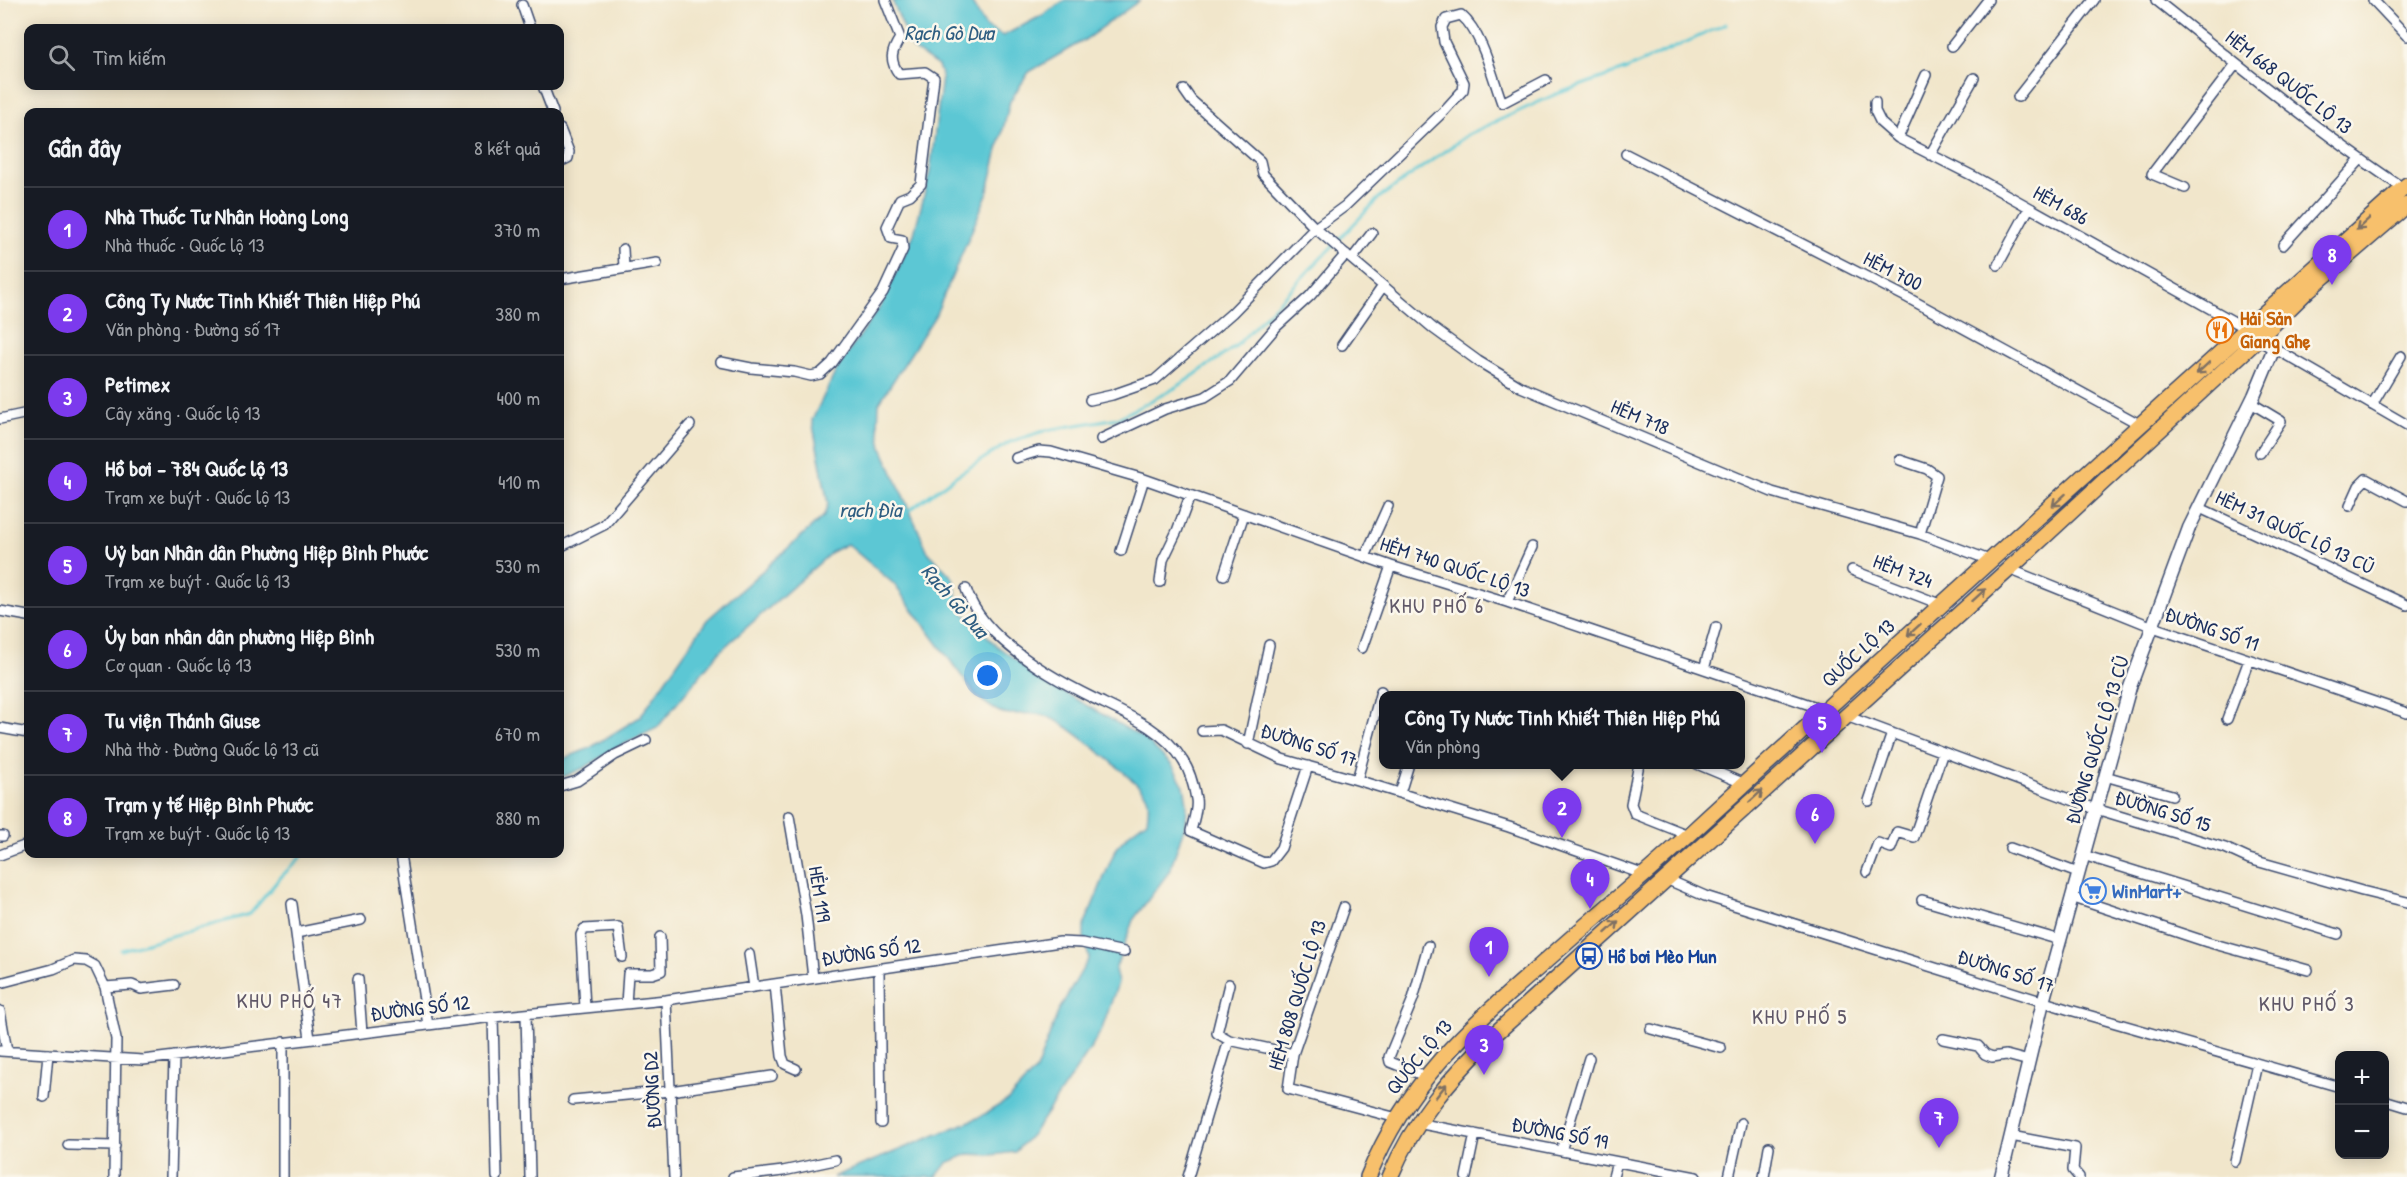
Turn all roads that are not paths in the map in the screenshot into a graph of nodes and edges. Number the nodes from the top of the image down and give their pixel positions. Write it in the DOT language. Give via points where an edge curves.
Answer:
graph roads {
  1 [pos="885,0"];
  2 [pos="1988,0"];
  3 [pos="2094,0"];
  4 [pos="2156,0"];
  5 [pos="2373,0"];
  6 [pos="522,5"];
  7 [pos="529,24"];
  8 [pos="2407,36"];
  9 [pos="1953,46"];
  10 [pos="2236,64"];
  11 [pos="1926,75"];
  12 [pos="1974,78"];
  13 [pos="1545,80"];
  14 [pos="545,90"];
  15 [pos="1184,90"];
  16 [pos="2018,97"];
  17 [pos="1875,102"];
  18 [pos="551,108"];
  19 [pos="1898,138"];
  20 [pos="564,139"];
  21 [pos="1626,154"];
  22 [pos="1930,155"];
  23 [pos="564,160"];
  24 [pos="2360,160"];
  25 [pos="2405,186"];
  26 [pos="2185,188"];
  27 [pos="2407,205"];
  28 [pos="2029,208"];
  29 [pos="1315,228"];
  30 [pos="1372,233"];
  31 [pos="2283,245"];
  32 [pos="623,249"];
  33 [pos="1349,256"];
  34 [pos="657,263"];
  35 [pos="1998,265"];
  36 [pos="624,267"];
  37 [pos="564,278"];
  38 [pos="1383,286"];
  39 [pos="2245,328"];
  40 [pos="2259,338"];
  41 [pos="1342,345"];
  42 [pos="2274,348"];
  43 [pos="2401,356"];
  44 [pos="721,362"];
  45 [pos="1090,400"];
  46 [pos="2251,403"];
  47 [pos="2372,405"];
  48 [pos="24,413"];
  49 [pos="0,419"];
  50 [pos="690,425"];
  51 [pos="2141,425"];
  52 [pos="2407,425"];
  53 [pos="1101,439"];
  54 [pos="2260,453"];
  55 [pos="1016,458"];
  56 [pos="1900,460"];
  57 [pos="1144,479"];
  58 [pos="1190,496"];
  59 [pos="2407,501"];
  60 [pos="1389,506"];
  61 [pos="2350,506"];
  62 [pos="2200,508"];
  63 [pos="1244,514"];
  64 [pos="1920,534"];
  65 [pos="564,545"];
  66 [pos="1532,547"];
  67 [pos="1121,551"];
  68 [pos="1365,557"];
  69 [pos="1992,561"];
  70 [pos="1391,566"];
  71 [pos="2009,569"];
  72 [pos="1852,570"];
  73 [pos="1224,576"];
  74 [pos="1160,582"];
  75 [pos="966,590"];
  76 [pos="1507,602"];
  77 [pos="2407,604"];
  78 [pos="1942,605"];
  79 [pos="0,611"];
  80 [pos="24,615"];
  81 [pos="1716,627"];
  82 [pos="2152,627"];
  83 [pos="1269,645"];
  84 [pos="1362,648"];
  85 [pos="2249,660"];
  86 [pos="1704,669"];
  87 [pos="1379,698"];
  88 [pos="1826,710"];
  89 [pos="2407,713"];
  90 [pos="1846,716"];
  91 [pos="2227,719"];
  92 [pos="0,728"];
  93 [pos="1202,731"];
  94 [pos="24,733"];
  95 [pos="1892,733"];
  96 [pos="646,740"];
  97 [pos="1248,744"];
  98 [pos="1942,752"];
  99 [pos="1308,766"];
  100 [pos="1407,769"];
  101 [pos="1638,769"];
  102 [pos="1707,769"];
  103 [pos="2105,776"];
  104 [pos="1357,780"];
  105 [pos="1744,784"];
  106 [pos="564,785"];
  107 [pos="1400,793"];
  108 [pos="2172,795"];
  109 [pos="1869,801"];
  110 [pos="2096,809"];
  111 [pos="789,816"];
  112 [pos="1688,836"];
  113 [pos="24,846"];
  114 [pos="2010,848"];
  115 [pos="0,855"];
  116 [pos="2083,855"];
  117 [pos="402,858"];
  118 [pos="1867,872"];
  119 [pos="2078,873"];
  120 [pos="1645,875"];
  121 [pos="1666,879"];
  122 [pos="2071,897"];
  123 [pos="1923,900"];
  124 [pos="2407,902"];
  125 [pos="292,904"];
  126 [pos="1344,907"];
  127 [pos="361,920"];
  128 [pos="296,933"];
  129 [pos="2338,934"];
  130 [pos="660,937"];
  131 [pos="2060,940"];
  132 [pos="1428,946"];
  133 [pos="1124,952"];
  134 [pos="749,954"];
  135 [pos="622,957"];
  136 [pos="879,970"];
  137 [pos="2308,970"];
  138 [pos="813,978"];
  139 [pos="358,979"];
  140 [pos="0,983"];
  141 [pos="775,984"];
  142 [pos="1229,984"];
  143 [pos="174,985"];
  144 [pos="105,987"];
  145 [pos="754,987"];
  146 [pos="666,1000"];
  147 [pos="2043,1002"];
  148 [pos="626,1004"];
  149 [pos="585,1008"];
  150 [pos="0,1011"];
  151 [pos="526,1014"];
  152 [pos="493,1017"];
  153 [pos="428,1025"];
  154 [pos="1652,1029"];
  155 [pos="362,1033"];
  156 [pos="310,1039"];
  157 [pos="1943,1039"];
  158 [pos="1229,1040"];
  159 [pos="283,1042"];
  160 [pos="1721,1048"];
  161 [pos="3,1051"];
  162 [pos="48,1054"];
  163 [pos="1293,1054"];
  164 [pos="174,1056"];
  165 [pos="117,1058"];
  166 [pos="1589,1058"];
  167 [pos="2029,1062"];
  168 [pos="2257,1064"];
  169 [pos="796,1069"];
  170 [pos="772,1076"];
  171 [pos="1425,1076"];
  172 [pos="2335,1086"];
  173 [pos="670,1091"];
  174 [pos="44,1097"];
  175 [pos="573,1100"];
  176 [pos="2389,1101"];
  177 [pos="2407,1107"];
  178 [pos="1397,1118"];
  179 [pos="881,1123"];
  180 [pos="1417,1123"];
  181 [pos="1741,1123"];
  182 [pos="1475,1134"];
  183 [pos="2011,1136"];
  184 [pos="68,1145"];
  185 [pos="115,1146"];
  186 [pos="1769,1147"];
  187 [pos="1561,1151"];
  188 [pos="835,1160"];
  189 [pos="2235,1161"];
  190 [pos="1617,1162"];
  191 [pos="114,1177"];
  192 [pos="171,1177"];
  193 [pos="283,1177"];
  194 [pos="497,1177"];
  195 [pos="530,1177"];
  196 [pos="674,1177"];
  197 [pos="733,1177"];
  198 [pos="1188,1177"];
  199 [pos="1368,1177"];
  200 [pos="1390,1177"];
  201 [pos="1466,1177"];
  202 [pos="1613,1177"];
  203 [pos="1696,1177"];
  204 [pos="1729,1177"];
  205 [pos="1764,1177"];
  206 [pos="2001,1177"];
  207 [pos="2079,1177"];
  1 -- 44 [label="street" via="900,38 893,49 893,66 899,74 925,72 934,78 921,184 900,199 887,227 891,238 902,240 900,256 883,292 820,374 751,369"];
  2 -- 9 [label="street"];
  3 -- 16 [label="street"];
  4 -- 10 [label="street, HẺM 668 QUỐC LỘ 13"];
  5 -- 8 [label="street"];
  6 -- 7 [label="street"];
  10 -- 24 [label="street, HẺM 668 QUỐC LỘ 13"];
  10 -- 26 [label="street" via="2152,174"];
  11 -- 19 [label="street"];
  12 -- 22 [label="street"];
  13 -- 29 [label="street" via="1502,103 1471,23 1461,15 1446,19 1443,42 1464,83 1463,90 1396,159"];
  14 -- 18 [label="street"];
  15 -- 29 [label="street, HẺM 718" via="1260,161 1263,174"];
  17 -- 19 [label="street, HẺM 686" via="1881,123"];
  19 -- 22 [label="street, HẺM 686"];
  20 -- 23 [label="street" via="569,152"];
  21 -- 51 [label="street, HẺM 700" via="1908,298"];
  22 -- 28 [label="street, HẺM 686"];
  24 -- 25 [label="street, HẺM 668 QUỐC LỘ 13"];
  24 -- 31 [label="street"];
  25 -- 39 [label="highway, QUỐC LỘ 13, one-way"];
  27 -- 40 [label="highway, QUỐC LỘ 13"];
  28 -- 35 [label="street"];
  28 -- 39 [label="street, HẺM 686"];
  29 -- 33 [label="street, HẺM 718"];
  29 -- 45 [label="street" via="1232,313 1155,380"];
  30 -- 33 [label="street"];
  32 -- 36 [label="street"];
  33 -- 38 [label="street, HẺM 718"];
  33 -- 53 [label="street" via="1276,327 1230,381 1205,397 1166,409"];
  34 -- 36 [label="street"];
  36 -- 37 [label="street"];
  38 -- 41 [label="street"];
  38 -- 64 [label="street, HẺM 718" via="1434,329 1521,387 1772,492"];
  39 -- 40 [label="highway"];
  39 -- 51 [label="highway, QUỐC LỘ 13, one-way"];
  40 -- 42 [label="street"];
  40 -- 71 [label="highway, QUỐC LỘ 13"];
  42 -- 46 [label="street, ĐƯỜNG QUỐC LỘ 13 CŨ"];
  42 -- 47 [label="street"];
  43 -- 47 [label="street"];
  46 -- 54 [label="street" via="2281,421"];
  46 -- 62 [label="street, ĐƯỜNG QUỐC LỘ 13 CŨ"];
  47 -- 52 [label="street"];
  48 -- 49 [label="street"];
  50 -- 65 [label="street" via="604,525"];
  51 -- 69 [label="highway, QUỐC LỘ 13, one-way"];
  55 -- 57 [label="street, HẺM 740 QUỐC LỘ 13" via="1039,451"];
  56 -- 64 [label="street" via="1937,476"];
  57 -- 58 [label="street, HẺM 740 QUỐC LỘ 13"];
  57 -- 67 [label="street"];
  58 -- 63 [label="street, HẺM 740 QUỐC LỘ 13"];
  58 -- 74 [label="street" via="1163,560"];
  59 -- 61 [label="street" via="2366,479"];
  60 -- 68 [label="street"];
  62 -- 77 [label="street, HẺM 31 QUỐC LỘ 13 CŨ"];
  62 -- 82 [label="street, ĐƯỜNG QUỐC LỘ 13 CŨ"];
  63 -- 68 [label="street, HẺM 740 QUỐC LỘ 13"];
  63 -- 73 [label="street"];
  64 -- 69 [label="street, HẺM 718"];
  66 -- 76 [label="street"];
  68 -- 70 [label="street, HẺM 740 QUỐC LỘ 13"];
  69 -- 78 [label="highway, QUỐC LỘ 13"];
  70 -- 76 [label="street, HẺM 740 QUỐC LỘ 13"];
  70 -- 84 [label="street"];
  71 -- 82 [label="street, ĐƯỜNG SỐ 11"];
  90 -- 71 [label="highway, QUỐC LỘ 13, one-way"];
  72 -- 78 [label="street, HẺM 724"];
  75 -- 99 [label="street" via="976,612 1003,641 1036,665 1147,726 1183,759 1197,801 1191,831 1264,863 1271,861 1281,848"];
  76 -- 86 [label="street, HẺM 740 QUỐC LỘ 13"];
  78 -- 88 [label="highway, QUỐC LỘ 13, one-way"];
  79 -- 80 [label="street"];
  81 -- 86 [label="street"];
  82 -- 85 [label="street, ĐƯỜNG SỐ 11"];
  82 -- 103 [label="street, ĐƯỜNG QUỐC LỘ 13 CŨ"];
  83 -- 97 [label="street"];
  85 -- 89 [label="street, ĐƯỜNG SỐ 11"];
  85 -- 91 [label="street"];
  86 -- 88 [label="street, HẺM 740 QUỐC LỘ 13"];
  87 -- 104 [label="street"];
  88 -- 105 [label="highway, QUỐC LỘ 13"];
  90 -- 95 [label="street, ĐƯỜNG SỐ 15"];
  121 -- 90 [label="highway, QUỐC LỘ 13, one-way"];
  92 -- 94 [label="street"];
  93 -- 97 [label="street, ĐƯỜNG SỐ 17" via="1216,728"];
  95 -- 98 [label="street, ĐƯỜNG SỐ 15"];
  95 -- 109 [label="street"];
  96 -- 106 [label="street"];
  97 -- 99 [label="street, ĐƯỜNG SỐ 17"];
  98 -- 110 [label="street, ĐƯỜNG SỐ 15"];
  98 -- 118 [label="street" via="1914,837 1897,832 1891,848 1878,843"];
  99 -- 104 [label="street, ĐƯỜNG SỐ 17"];
  100 -- 107 [label="street"];
  101 -- 112 [label="street" via="1631,804 1635,814"];
  102 -- 105 [label="street"];
  103 -- 108 [label="street"];
  103 -- 110 [label="street, ĐƯỜNG QUỐC LỘ 13 CŨ"];
  104 -- 107 [label="street, ĐƯỜNG SỐ 17"];
  105 -- 112 [label="highway, QUỐC LỘ 13"];
  107 -- 120 [label="street, ĐƯỜNG SỐ 17"];
  110 -- 116 [label="street, ĐƯỜNG QUỐC LỘ 13 CŨ"];
  110 -- 124 [label="street, ĐƯỜNG SỐ 15" via="2225,848 2249,859"];
  111 -- 138 [label="street, HẺM 119"];
  112 -- 120 [label="highway, QUỐC LỘ 13"];
  113 -- 115 [label="street"];
  114 -- 119 [label="street"];
  116 -- 119 [label="street, ĐƯỜNG QUỐC LỘ 13 CŨ"];
  116 -- 129 [label="street"];
  117 -- 153 [label="street"];
  119 -- 122 [label="street, ĐƯỜNG QUỐC LỘ 13 CŨ"];
  120 -- 171 [label="highway, QUỐC LỘ 13" via="1494,1005"];
  121 -- 147 [label="street, ĐƯỜNG SỐ 17" via="1705,896"];
  180 -- 121 [label="highway, QUỐC LỘ 13, one-way" via="1451,1078 1482,1047"];
  122 -- 131 [label="street, ĐƯỜNG QUỐC LỘ 13 CŨ"];
  122 -- 137 [label="street"];
  123 -- 131 [label="street"];
  125 -- 128 [label="street"];
  126 -- 163 [label="street, HẺM 808 QUỐC LỘ 13"];
  127 -- 128 [label="street"];
  128 -- 156 [label="street"];
  130 -- 148 [label="street" via="661,971 628,974"];
  131 -- 147 [label="street, ĐƯỜNG QUỐC LỘ 13 CŨ"];
  132 -- 171 [label="street" via="1413,999 1389,1057 1390,1062"];
  133 -- 136 [label="street, ĐƯỜNG SỐ 12" via="1060,942"];
  134 -- 145 [label="street"];
  135 -- 149 [label="street" via="618,927 584,929 580,935"];
  136 -- 138 [label="street, ĐƯỜNG SỐ 12"];
  136 -- 179 [label="street"];
  138 -- 141 [label="street, ĐƯỜNG SỐ 12"];
  139 -- 155 [label="street"];
  140 -- 144 [label="street" via="74,960 93,964"];
  141 -- 145 [label="street, ĐƯỜNG SỐ 12"];
  141 -- 169 [label="street" via="782,1056 785,1064"];
  142 -- 158 [label="street" via="1217,1033"];
  143 -- 144 [label="street" via="141,989 132,985"];
  144 -- 165 [label="street"];
  145 -- 146 [label="street, ĐƯỜNG SỐ 12"];
  146 -- 148 [label="street, ĐƯỜNG SỐ 12"];
  146 -- 173 [label="street, ĐƯỜNG D2"];
  147 -- 167 [label="street, ĐƯỜNG QUỐC LỘ 13 CŨ"];
  147 -- 168 [label="street, ĐƯỜNG SỐ 17"];
  148 -- 149 [label="street, ĐƯỜNG SỐ 12"];
  149 -- 151 [label="street, ĐƯỜNG SỐ 12"];
  150 -- 161 [label="street"];
  151 -- 152 [label="street, ĐƯỜNG SỐ 12"];
  151 -- 195 [label="street"];
  152 -- 153 [label="street, ĐƯỜNG SỐ 12"];
  152 -- 194 [label="street"];
  153 -- 155 [label="street, ĐƯỜNG SỐ 12"];
  154 -- 160 [label="street"];
  155 -- 156 [label="street, ĐƯỜNG SỐ 12"];
  156 -- 159 [label="street, ĐƯỜNG SỐ 12"];
  157 -- 167 [label="street" via="1978,1047 1992,1057 2006,1055"];
  158 -- 163 [label="street"];
  158 -- 198 [label="street"];
  159 -- 164 [label="street, ĐƯỜNG SỐ 12"];
  159 -- 193 [label="street"];
  161 -- 162 [label="street, ĐƯỜNG SỐ 12"];
  162 -- 165 [label="street, ĐƯỜNG SỐ 12"];
  162 -- 174 [label="street"];
  163 -- 178 [label="street, HẺM 808 QUỐC LỘ 13" via="1288,1089"];
  164 -- 165 [label="street, ĐƯỜNG SỐ 12"];
  164 -- 192 [label="street"];
  165 -- 185 [label="street"];
  166 -- 187 [label="street"];
  167 -- 183 [label="street, ĐƯỜNG QUỐC LỘ 13 CŨ"];
  168 -- 172 [label="street, ĐƯỜNG SỐ 17"];
  168 -- 189 [label="street"];
  170 -- 173 [label="street"];
  171 -- 178 [label="highway, QUỐC LỘ 13"];
  173 -- 175 [label="street"];
  173 -- 196 [label="street, ĐƯỜNG D2"];
  176 -- 177 [label="street"];
  178 -- 199 [label="highway, QUỐC LỘ 13"];
  180 -- 182 [label="street, ĐƯỜNG SỐ 19"];
  180 -- 200 [label="highway, QUỐC LỘ 13"];
  181 -- 204 [label="street"];
  182 -- 187 [label="street, ĐƯỜNG SỐ 19"];
  182 -- 201 [label="street"];
  183 -- 206 [label="street, ĐƯỜNG QUỐC LỘ 13 CŨ"];
  183 -- 207 [label="street" via="2075,1148 2073,1170"];
  184 -- 185 [label="street"];
  185 -- 191 [label="street"];
  186 -- 205 [label="street"];
  187 -- 190 [label="street, ĐƯỜNG SỐ 19"];
  188 -- 197 [label="street"];
  190 -- 202 [label="street"];
  190 -- 203 [label="street, ĐƯỜNG SỐ 19"];
}
